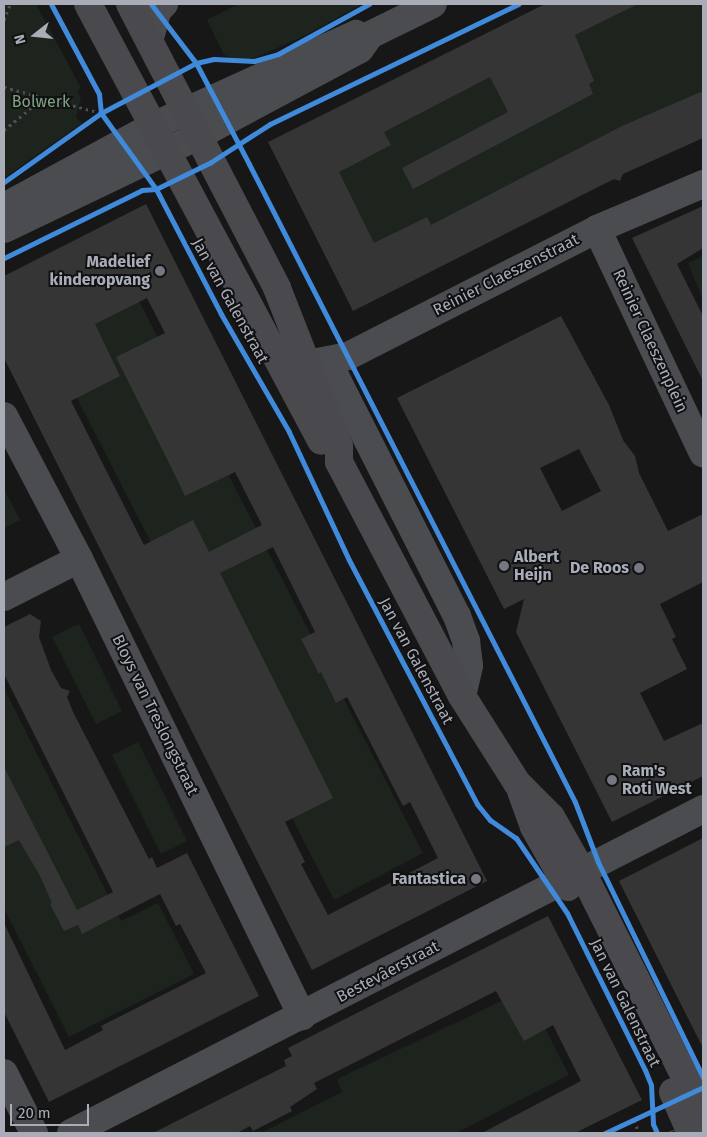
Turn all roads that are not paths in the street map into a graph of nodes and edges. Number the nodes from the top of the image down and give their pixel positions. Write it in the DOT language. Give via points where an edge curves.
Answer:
graph roads {
  1 [pos="88,4"];
  2 [pos="130,4"];
  3 [pos="164,4"];
  4 [pos="433,4"];
  5 [pos="370,35"];
  6 [pos="150,38"];
  7 [pos="186,111"];
  8 [pos="153,126"];
  9 [pos="198,136"];
  10 [pos="166,151"];
  11 [pos="703,184"];
  12 [pos="4,207"];
  13 [pos="4,229"];
  14 [pos="597,229"];
  15 [pos="273,350"];
  16 [pos="318,363"];
  17 [pos="4,416"];
  18 [pos="703,453"];
  19 [pos="339,462"];
  20 [pos="79,559"];
  21 [pos="4,597"];
  22 [pos="462,696"];
  23 [pos="703,809"];
  24 [pos="573,875"];
  25 [pos="302,1016"];
  26 [pos="4,1073"];
  27 [pos="696,1115"];
  28 [pos="34,1133"];
  29 [pos="71,1133"];
  1 -- 8 [label="main road, Jan van Galenstraat"];
  2 -- 6 [label="main road, Jan van Galenstraat"];
  3 -- 6 [label="street" via="157,11"];
  4 -- 5 [label="street"];
  5 -- 7 [label="street" via="352,33"];
  5 -- 9 [label="street" via="360,49"];
  6 -- 7 [label="main road, Jan van Galenstraat"];
  7 -- 8 [label="street"];
  7 -- 9 [label="main road, Jan van Galenstraat"];
  8 -- 10 [label="main road, Jan van Galenstraat"];
  8 -- 12 [label="street"];
  9 -- 10 [label="street"];
  9 -- 16 [label="main road, Jan van Galenstraat"];
  10 -- 13 [label="street"];
  10 -- 15 [label="main road, Jan van Galenstraat"];
  11 -- 14 [label="street, Reinier Claeszenstraat"];
  14 -- 16 [label="street, Reinier Claeszenstraat" via="348,356"];
  14 -- 18 [label="street, Reinier Claeszenplein"];
  15 -- 16 [label="street"];
  15 -- 19 [label="main road, Jan van Galenstraat" via="330,458"];
  16 -- 19 [label="main road, Jan van Galenstraat" via="339,446"];
  16 -- 22 [label="street, Jan van Galenstraat" via="457,616 466,641 469,666"];
  17 -- 20 [label="street, Bloys van Treslongstraat"];
  19 -- 22 [label="main road, Jan van Galenstraat"];
  20 -- 21 [label="street"];
  20 -- 25 [label="street, Bloys van Treslongstraat"];
  22 -- 24 [label="main road, Jan van Galenstraat" via="518,783 534,827"];
  23 -- 24 [label="street, Bestevâerstraat"];
  24 -- 25 [label="street, Bestevâerstraat"];
  24 -- 27 [label="main road, Jan van Galenstraat"];
  25 -- 29 [label="street, Bestevâerstraat"];
  26 -- 28 [label="street"];
}
